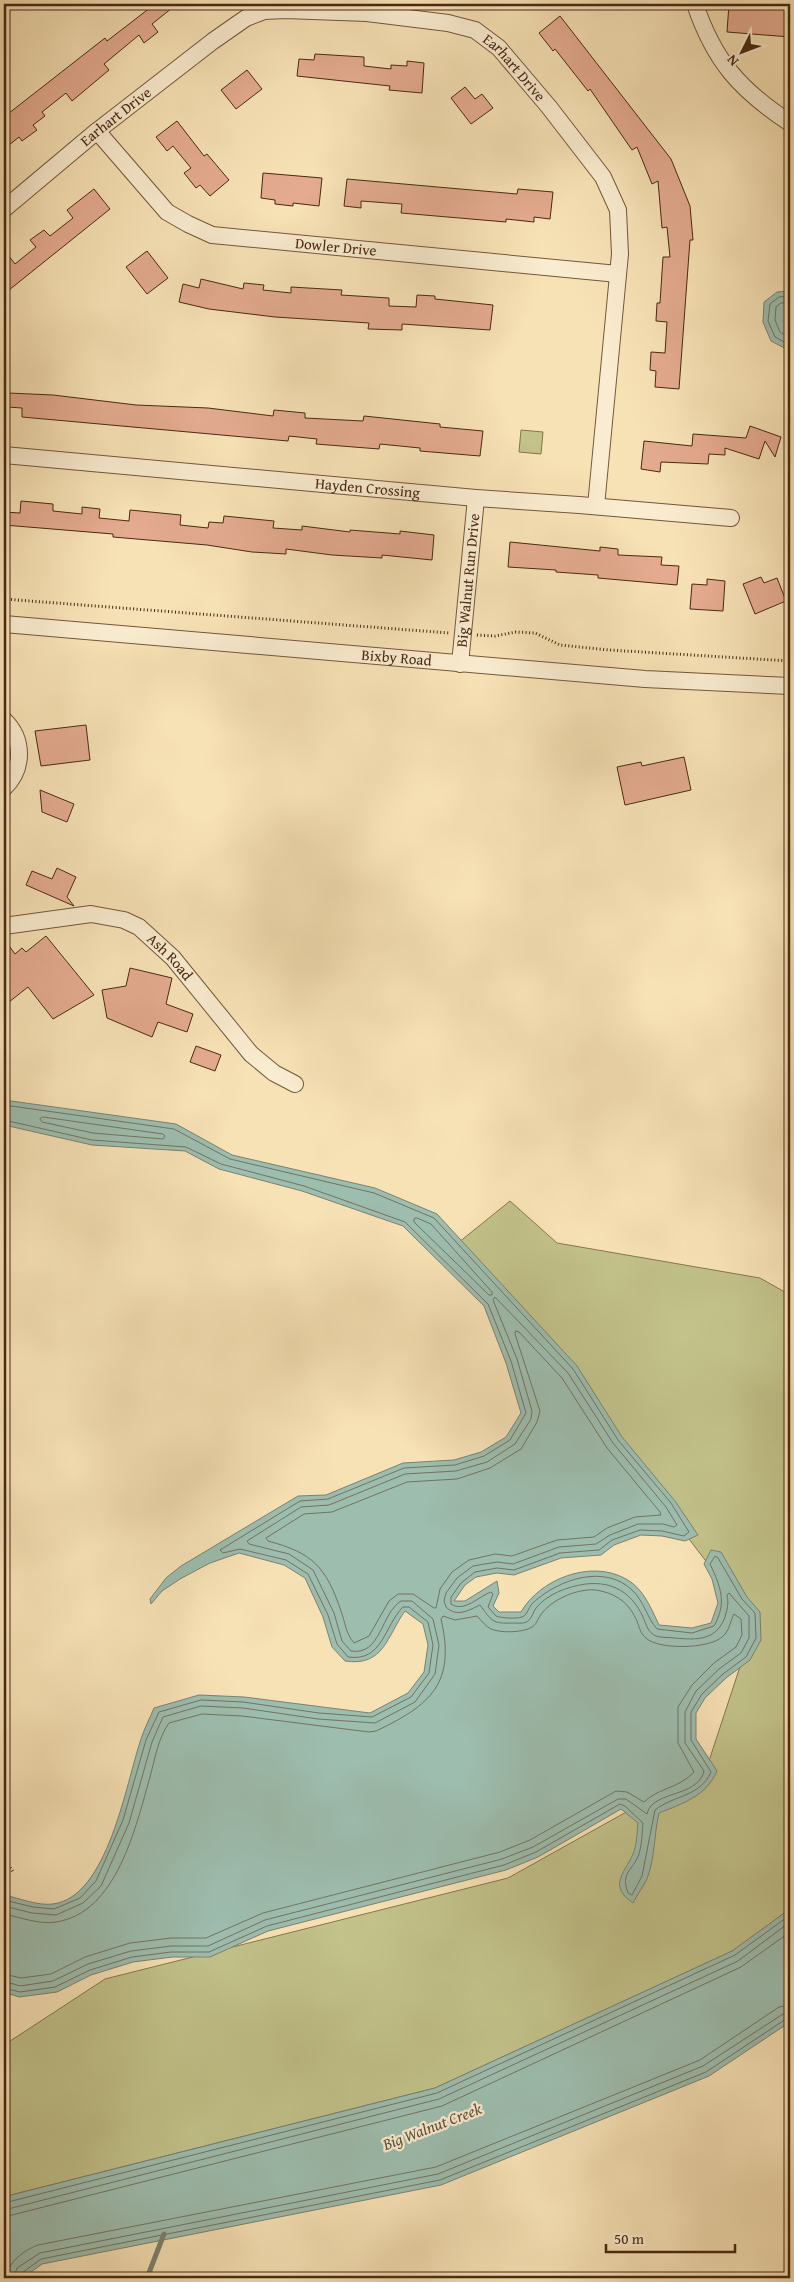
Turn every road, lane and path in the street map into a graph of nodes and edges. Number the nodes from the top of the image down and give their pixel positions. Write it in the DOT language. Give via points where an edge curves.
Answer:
graph roads {
  1 [pos="695,4"];
  2 [pos="367,8"];
  3 [pos="790,123"];
  4 [pos="97,131"];
  5 [pos="4,209"];
  6 [pos="618,274"];
  7 [pos="4,455"];
  8 [pos="476,498"];
  9 [pos="596,506"];
  10 [pos="731,518"];
  11 [pos="4,599"];
  12 [pos="4,624"];
  13 [pos="462,634"];
  14 [pos="790,661"];
  15 [pos="460,664"];
  16 [pos="790,686"];
  17 [pos="4,720"];
  18 [pos="4,788"];
  19 [pos="4,926"];
  20 [pos="295,1084"];
  21 [pos="4,1859"];
  22 [pos="14,1873"];
  1 -- 3 [label="street" via="721,59 742,87"];
  2 -- 4 [label="street, Earhart Drive" via="264,11 246,18"];
  2 -- 6 [label="street, Earhart Drive" via="461,25 475,30 499,48 591,161 612,193 618,210"];
  4 -- 5 [label="street, Earhart Drive"];
  4 -- 6 [label="street, Dowler Drive" via="167,212 212,235"];
  6 -- 9 [label="street, Earhart Drive"];
  7 -- 8 [label="street, Hayden Crossing"];
  8 -- 9 [label="street, Hayden Crossing"];
  8 -- 13 [label="street, Big Walnut Run Drive"];
  9 -- 10 [label="street, Hayden Crossing"];
  11 -- 13 [label="path"];
  12 -- 15 [label="street, Bixby Road"];
  13 -- 14 [label="path" via="535,633 560,645"];
  13 -- 15 [label="street, Big Walnut Run Drive"];
  15 -- 16 [label="street, Bixby Road" via="645,679"];
  17 -- 18 [label="street" via="14,733 19,756 13,778"];
  19 -- 20 [label="street, Ash Road" via="91,914 124,920 139,927 173,958 250,1054"];
  21 -- 22 [label="path"];
}
